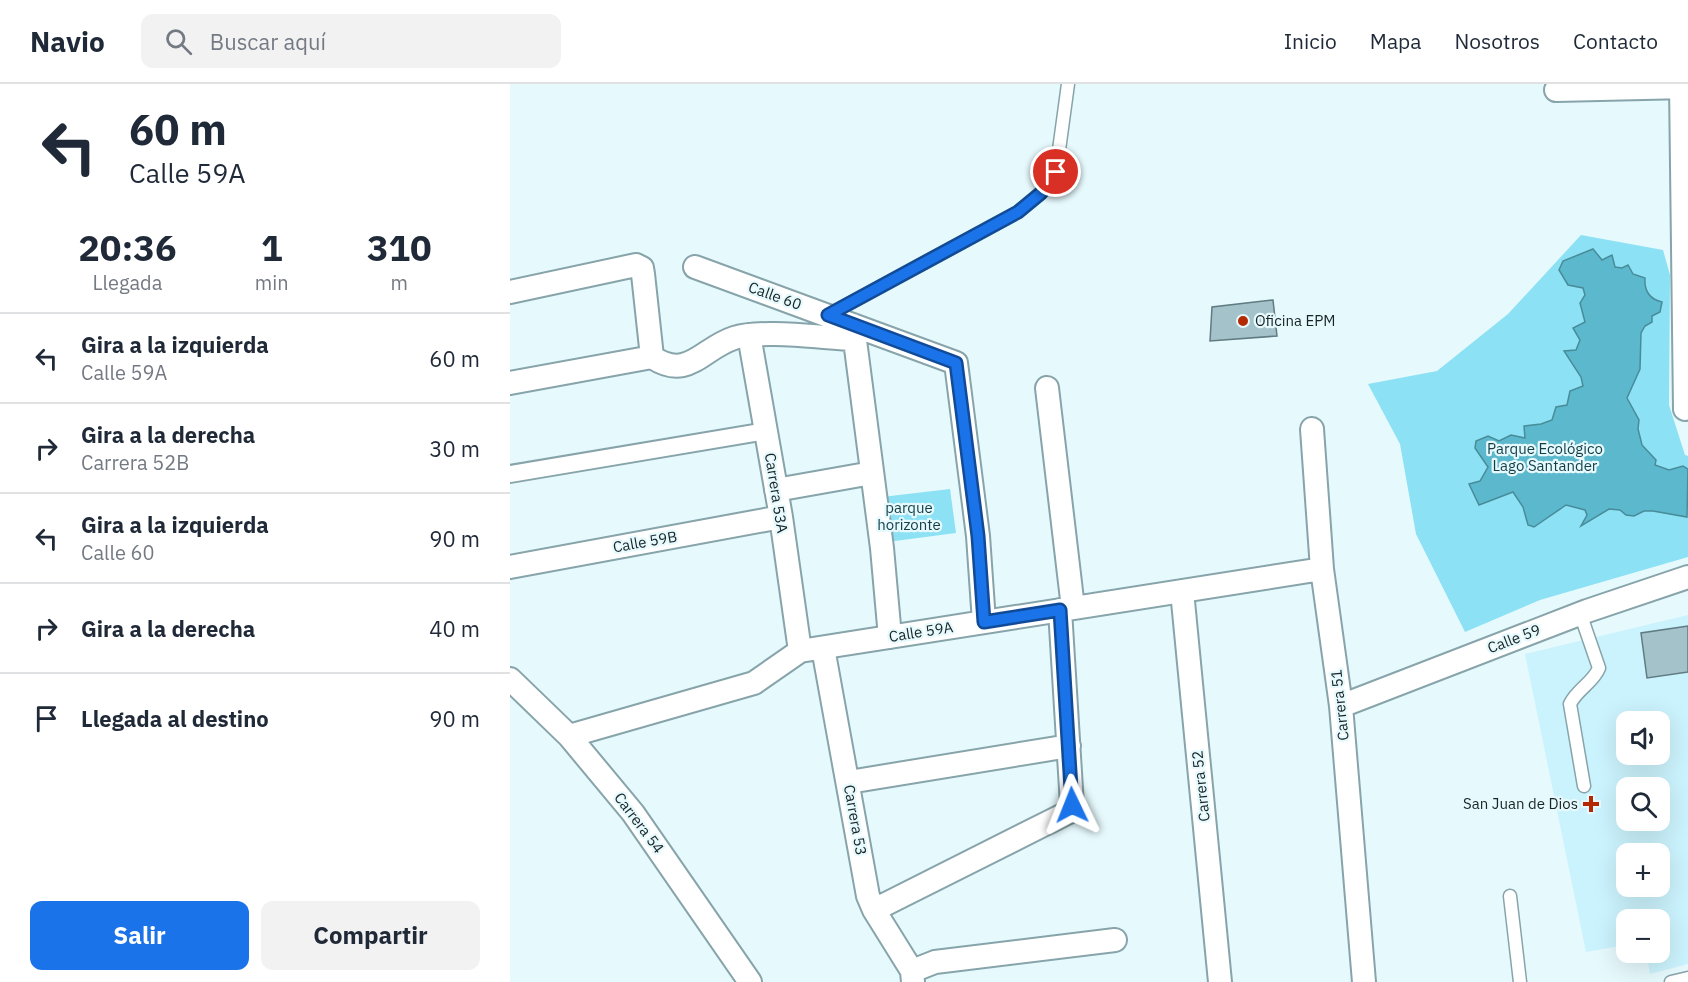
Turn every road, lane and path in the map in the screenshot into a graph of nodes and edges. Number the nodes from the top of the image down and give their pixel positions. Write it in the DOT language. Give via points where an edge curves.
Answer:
graph roads {
  1 [pos="1068,84"];
  2 [pos="1683,86"];
  3 [pos="1556,90"];
  4 [pos="695,267"];
  5 [pos="1685,285"];
  6 [pos="510,292"];
  7 [pos="828,315"];
  8 [pos="854,332"];
  9 [pos="749,335"];
  10 [pos="652,357"];
  11 [pos="510,383"];
  12 [pos="1047,388"];
  13 [pos="1685,409"];
  14 [pos="1312,429"];
  15 [pos="766,431"];
  16 [pos="872,473"];
  17 [pos="510,474"];
  18 [pos="776,490"];
  19 [pos="781,517"];
  20 [pos="510,567"];
  21 [pos="1322,569"];
  22 [pos="1688,577"];
  23 [pos="1182,591"];
  24 [pos="1067,609"];
  25 [pos="1580,613"];
  26 [pos="984,622"];
  27 [pos="890,637"];
  28 [pos="823,648"];
  29 [pos="800,651"];
  30 [pos="510,679"];
  31 [pos="1341,706"];
  32 [pos="569,736"];
  33 [pos="1069,746"];
  34 [pos="849,782"];
  35 [pos="1584,786"];
  36 [pos="1510,896"];
  37 [pos="874,910"];
  38 [pos="1115,940"];
  39 [pos="912,977"];
  40 [pos="1688,978"];
  41 [pos="750,982"];
  42 [pos="1220,982"];
  43 [pos="1364,982"];
  44 [pos="1520,982"];
  45 [pos="1671,982"];
  1 -- 7 [label="lane" via="1056,172 1041,193 1018,212"];
  2 -- 3 [label="street"];
  2 -- 5 [label="street"];
  4 -- 7 [label="street, Calle 60"];
  5 -- 13 [label="street"];
  6 -- 10 [label="street" via="636,265 642,268"];
  7 -- 8 [label="street, Calle 60"];
  8 -- 9 [label="street"];
  8 -- 16 [label="street"];
  8 -- 26 [label="street, Calle 60" via="956,363 978,536"];
  9 -- 10 [label="street" via="722,343 689,364 675,368"];
  9 -- 15 [label="street, Carrera 53A"];
  10 -- 11 [label="street"];
  12 -- 24 [label="street"];
  14 -- 21 [label="street, Carrera 51"];
  15 -- 17 [label="street"];
  15 -- 18 [label="street, Carrera 53A"];
  16 -- 18 [label="street"];
  16 -- 27 [label="street"];
  18 -- 19 [label="street, Carrera 53A"];
  19 -- 20 [label="street, Calle 59B"];
  19 -- 29 [label="street, Carrera 53A"];
  21 -- 23 [label="street, Calle 59A"];
  21 -- 31 [label="street, Carrera 51"];
  22 -- 25 [label="street, Calle 59"];
  23 -- 24 [label="street, Calle 59A"];
  23 -- 42 [label="street, Carrera 52"];
  24 -- 26 [label="street, Calle 59A"];
  24 -- 33 [label="street"];
  25 -- 31 [label="street, Calle 59"];
  25 -- 35 [label="lane" via="1599,668 1570,704"];
  26 -- 27 [label="street, Calle 59A"];
  27 -- 28 [label="street, Calle 59A"];
  28 -- 29 [label="street, Calle 59A"];
  28 -- 34 [label="street, Carrera 53"];
  29 -- 32 [label="street, Calle 59A" via="754,683"];
  30 -- 32 [label="street, Carrera 54"];
  31 -- 43 [label="street, Carrera 51"];
  32 -- 41 [label="street, Carrera 54" via="633,813"];
  33 -- 34 [label="street"];
  33 -- 37 [label="street" via="1070,812"];
  34 -- 37 [label="street, Carrera 53" via="868,896"];
  36 -- 44 [label="lane"];
  37 -- 39 [label="street, Carrera 53"];
  38 -- 39 [label="street" via="935,962"];
  40 -- 45 [label="lane"];
}
